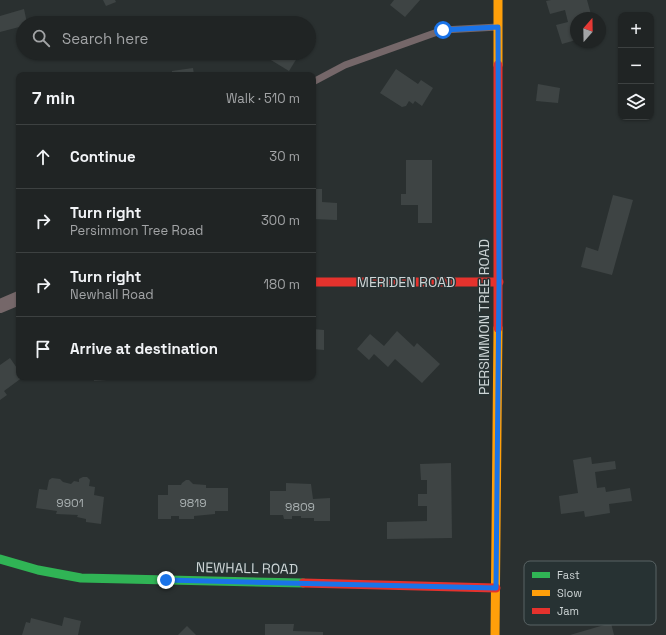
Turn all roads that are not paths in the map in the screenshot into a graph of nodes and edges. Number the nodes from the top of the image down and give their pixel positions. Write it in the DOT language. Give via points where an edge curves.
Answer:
graph roads {
  1 [pos="498,0"];
  2 [pos="498,27"];
  3 [pos="316,80"];
  4 [pos="316,282"];
  5 [pos="499,282"];
  6 [pos="16,299"];
  7 [pos="0,306"];
  8 [pos="0,559"];
  9 [pos="496,588"];
  10 [pos="495,635"];
  1 -- 2 [label="street, PERSIMMON TREE ROAD"];
  2 -- 3 [label="lane" via="443,30 345,66"];
  2 -- 5 [label="street, PERSIMMON TREE ROAD"];
  4 -- 5 [label="street, MERIDEN ROAD"];
  5 -- 9 [label="street, PERSIMMON TREE ROAD"];
  6 -- 7 [label="street"];
  8 -- 9 [label="street, NEWHALL ROAD" via="38,570 81,578"];
  9 -- 10 [label="street, PERSIMMON TREE ROAD"];
}
